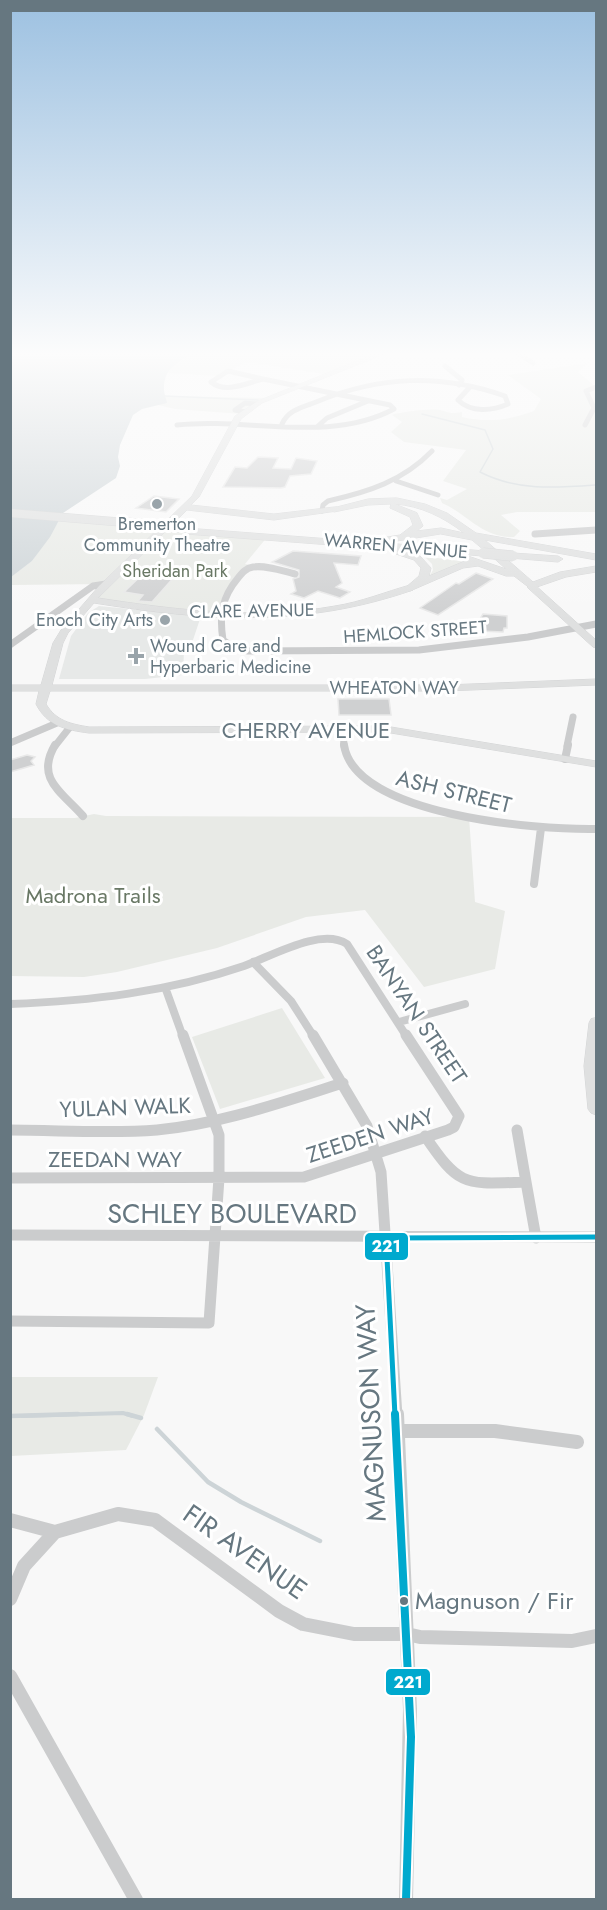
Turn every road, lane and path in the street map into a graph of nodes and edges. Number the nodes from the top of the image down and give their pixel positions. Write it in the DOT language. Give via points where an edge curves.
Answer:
graph roads {
  1 [pos="224,442"];
  2 [pos="432,451"];
  3 [pos="396,482"];
  4 [pos="438,495"];
  5 [pos="186,507"];
  6 [pos="334,509"];
  7 [pos="322,511"];
  8 [pos="10,515"];
  9 [pos="597,530"];
  10 [pos="535,534"];
  11 [pos="407,535"];
  12 [pos="472,536"];
  13 [pos="335,541"];
  14 [pos="373,544"];
  15 [pos="597,557"];
  16 [pos="483,559"];
  17 [pos="597,562"];
  18 [pos="597,569"];
  19 [pos="295,574"];
  20 [pos="106,584"];
  21 [pos="531,586"];
  22 [pos="410,588"];
  23 [pos="91,600"];
  24 [pos="219,614"];
  25 [pos="597,624"];
  26 [pos="578,628"];
  27 [pos="10,645"];
  28 [pos="597,645"];
  29 [pos="597,682"];
  30 [pos="10,688"];
  31 [pos="45,688"];
  32 [pos="573,717"];
  33 [pos="57,723"];
  34 [pos="70,727"];
  35 [pos="343,728"];
  36 [pos="10,742"];
  37 [pos="565,759"];
  38 [pos="597,764"];
  39 [pos="83,816"];
  40 [pos="542,828"];
  41 [pos="597,829"];
  42 [pos="534,884"];
  43 [pos="253,962"];
  44 [pos="165,987"];
  45 [pos="10,1004"];
  46 [pos="465,1004"];
  47 [pos="399,1022"];
  48 [pos="597,1023"];
  49 [pos="343,1083"];
  50 [pos="594,1089"];
  51 [pos="597,1109"];
  52 [pos="213,1120"];
  53 [pos="458,1122"];
  54 [pos="10,1130"];
  55 [pos="518,1130"];
  56 [pos="425,1136"];
  57 [pos="376,1153"];
  58 [pos="10,1178"];
  59 [pos="219,1178"];
  60 [pos="526,1182"];
  61 [pos="10,1235"];
  62 [pos="215,1236"];
  63 [pos="597,1237"];
  64 [pos="386,1238"];
  65 [pos="536,1238"];
  66 [pos="10,1321"];
  67 [pos="398,1431"];
  68 [pos="577,1442"];
  69 [pos="10,1520"];
  70 [pos="55,1532"];
  71 [pos="10,1599"];
  72 [pos="407,1634"];
  73 [pos="597,1636"];
  74 [pos="10,1676"];
  75 [pos="136,1899"];
  76 [pos="406,1899"];
  1 -- 5 [label="main road"];
  2 -- 3 [label="street"];
  3 -- 4 [label="street"];
  3 -- 7 [label="street" via="328,501"];
  5 -- 7 [label="main road" via="274,517"];
  5 -- 20 [label="main road"];
  6 -- 7 [label="main road"];
  6 -- 11 [label="main road" via="368,504 398,507 417,519 418,526"];
  6 -- 12 [label="main road" via="380,501 418,504 443,512"];
  8 -- 13 [label="main road, WARREN AVENUE, bridge"];
  9 -- 10 [label="street"];
  11 -- 12 [label="main road" via="441,531"];
  11 -- 13 [label="main road"];
  12 -- 15 [label="main road"];
  12 -- 21 [label="main road"];
  13 -- 14 [label="main road, WARREN AVENUE"];
  14 -- 16 [label="main road"];
  14 -- 22 [label="main road" via="424,564 424,577"];
  16 -- 17 [label="main road, WARREN AVENUE, bridge" via="513,556"];
  16 -- 21 [label="main road"];
  16 -- 22 [label="main road"];
  18 -- 21 [label="main road" via="564,573"];
  19 -- 24 [label="street" via="254,566 246,569 231,586"];
  20 -- 23 [label="main road"];
  20 -- 27 [label="street" via="93,586"];
  21 -- 26 [label="main road"];
  22 -- 24 [label="main road, CLARE AVENUE" via="366,602 317,611"];
  23 -- 24 [label="main road, CLARE AVENUE"];
  23 -- 31 [label="main road" via="61,637"];
  24 -- 26 [label="street, HEMLOCK STREET" via="223,640 248,651 416,651"];
  25 -- 26 [label="street, HEMLOCK STREET"];
  26 -- 28 [label="main road"];
  29 -- 31 [label="main road, WHEATON WAY" via="446,688"];
  30 -- 31 [label="main road, WHEATON WAY"];
  31 -- 33 [label="main road" via="41,704 46,715"];
  32 -- 37 [label="street"];
  33 -- 34 [label="main road, CHERRY AVENUE"];
  33 -- 36 [label="street"];
  34 -- 35 [label="main road, CHERRY AVENUE" via="107,731"];
  34 -- 39 [label="street" via="52,747 46,770 53,785"];
  35 -- 37 [label="main road, CHERRY AVENUE" via="398,730"];
  35 -- 40 [label="street, ASH STREET" via="344,750 353,770 380,790 451,813"];
  37 -- 38 [label="main road, CHERRY AVENUE"];
  40 -- 41 [label="street, ASH STREET"];
  40 -- 42 [label="street"];
  43 -- 44 [label="street"];
  43 -- 47 [label="street, BANYAN STREET" via="332,936 347,944"];
  43 -- 49 [label="street, MAGNUSON WAY" via="291,1001"];
  44 -- 45 [label="street" via="71,1002"];
  44 -- 52 [label="street"];
  46 -- 47 [label="street"];
  47 -- 53 [label="street, BANYAN STREET" via="455,1107"];
  48 -- 50 [label="main road" via="592,1046"];
  49 -- 52 [label="street, YULAN WALK"];
  49 -- 57 [label="street, MAGNUSON WAY" via="367,1126"];
  50 -- 51 [label="main road"];
  52 -- 54 [label="street, YULAN WALK" via="154,1130"];
  52 -- 59 [label="street" via="219,1135"];
  53 -- 56 [label="street, ZEEDEN WAY" via="448,1130"];
  55 -- 60 [label="street"];
  56 -- 57 [label="street, ZEEDEN WAY"];
  56 -- 60 [label="street" via="457,1177 471,1182"];
  57 -- 59 [label="street, ZEEDEN WAY" via="304,1177"];
  57 -- 64 [label="street, MAGNUSON WAY"];
  58 -- 59 [label="street, ZEEDAN WAY"];
  59 -- 62 [label="street"];
  60 -- 65 [label="street"];
  61 -- 62 [label="street, SCHLEY BOULEVARD"];
  62 -- 64 [label="street, SCHLEY BOULEVARD"];
  62 -- 66 [label="street" via="209,1323"];
  63 -- 65 [label="street, SCHLEY BOULEVARD"];
  64 -- 65 [label="street, SCHLEY BOULEVARD"];
  64 -- 67 [label="street, MAGNUSON WAY"];
  67 -- 68 [label="street" via="495,1431"];
  67 -- 72 [label="street, MAGNUSON WAY"];
  69 -- 70 [label="street"];
  70 -- 71 [label="street" via="24,1566"];
  70 -- 72 [label="street, FIR AVENUE" via="118,1514 154,1520 279,1611 303,1624 354,1634"];
  72 -- 73 [label="street, FIR AVENUE" via="572,1641"];
  72 -- 76 [label="street, MAGNUSON WAY" via="411,1737"];
  74 -- 75 [label="street"];
}
